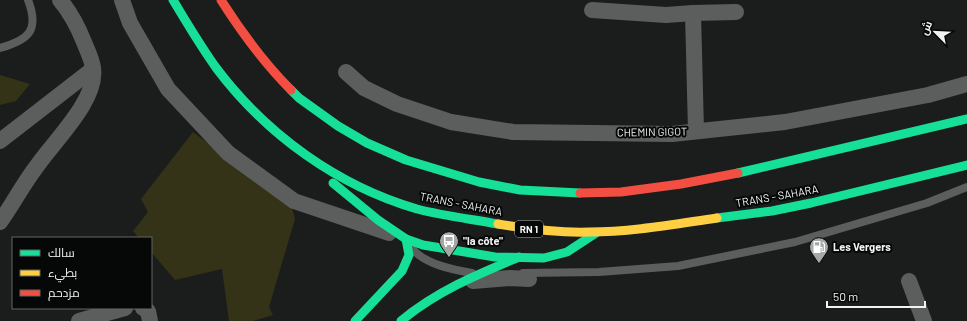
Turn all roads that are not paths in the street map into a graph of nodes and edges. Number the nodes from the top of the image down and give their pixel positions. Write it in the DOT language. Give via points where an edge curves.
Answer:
graph roads {
  1 [pos="28,0"];
  2 [pos="60,0"];
  3 [pos="122,0"];
  4 [pos="173,0"];
  5 [pos="221,0"];
  6 [pos="592,10"];
  7 [pos="736,12"];
  8 [pos="693,13"];
  9 [pos="0,48"];
  10 [pos="93,69"];
  11 [pos="346,72"];
  12 [pos="967,84"];
  13 [pos="967,118"];
  14 [pos="696,131"];
  15 [pos="282,139"];
  16 [pos="0,141"];
  17 [pos="967,165"];
  18 [pos="967,187"];
  19 [pos="0,222"];
  20 [pos="596,233"];
  21 [pos="406,239"];
  22 [pos="520,257"];
  23 [pos="481,273"];
  24 [pos="529,279"];
  25 [pos="908,281"];
  26 [pos="463,282"];
  27 [pos="121,309"];
  28 [pos="145,309"];
  29 [pos="79,321"];
  30 [pos="150,321"];
  31 [pos="355,321"];
  32 [pos="401,321"];
  33 [pos="924,321"];
  1 -- 9 [label="lane" via="34,22 32,29 26,37"];
  2 -- 10 [label="street" via="78,28"];
  3 -- 21 [label="street" via="130,23 168,89 228,153 294,201"];
  4 -- 15 [label="main road, TRANS - SAHARA / RN 1" via="186,23 238,96"];
  5 -- 13 [label="main road" via="241,32 270,69 299,98 338,126 367,144 406,160 479,182 520,190 567,193 621,192 681,184 745,172"];
  6 -- 8 [label="street" via="666,15"];
  7 -- 8 [label="street"];
  8 -- 14 [label="street"];
  10 -- 16 [label="street"];
  10 -- 19 [label="street" via="91,90 83,104 36,166"];
  11 -- 14 [label="street, CHEMIN GIGOT" via="364,88 397,104 451,122 513,132 672,134"];
  12 -- 14 [label="street, CHEMIN GIGOT" via="928,95 785,122"];
  15 -- 20 [label="main road, TRANS - SAHARA / RN 1" via="312,161 352,183 410,206 524,229"];
  15 -- 21 [label="main road" via="378,220"];
  17 -- 20 [label="main road, TRANS - SAHARA / RN 1" via="788,208"];
  18 -- 23 [label="lane" via="927,203 796,242 678,266 599,272"];
  20 -- 22 [label="main road" via="567,252 544,258"];
  21 -- 22 [label="main road" via="423,245 495,257"];
  21 -- 23 [label="lane" via="424,260 471,273"];
  21 -- 31 [label="main road" via="409,255 402,271"];
  22 -- 23 [label="main road"];
  23 -- 26 [label="main road"];
  24 -- 26 [label="street"];
  25 -- 33 [label="street"];
  26 -- 32 [label="main road" via="421,305"];
  27 -- 29 [label="street"];
  28 -- 30 [label="street" via="148,311"];
}
